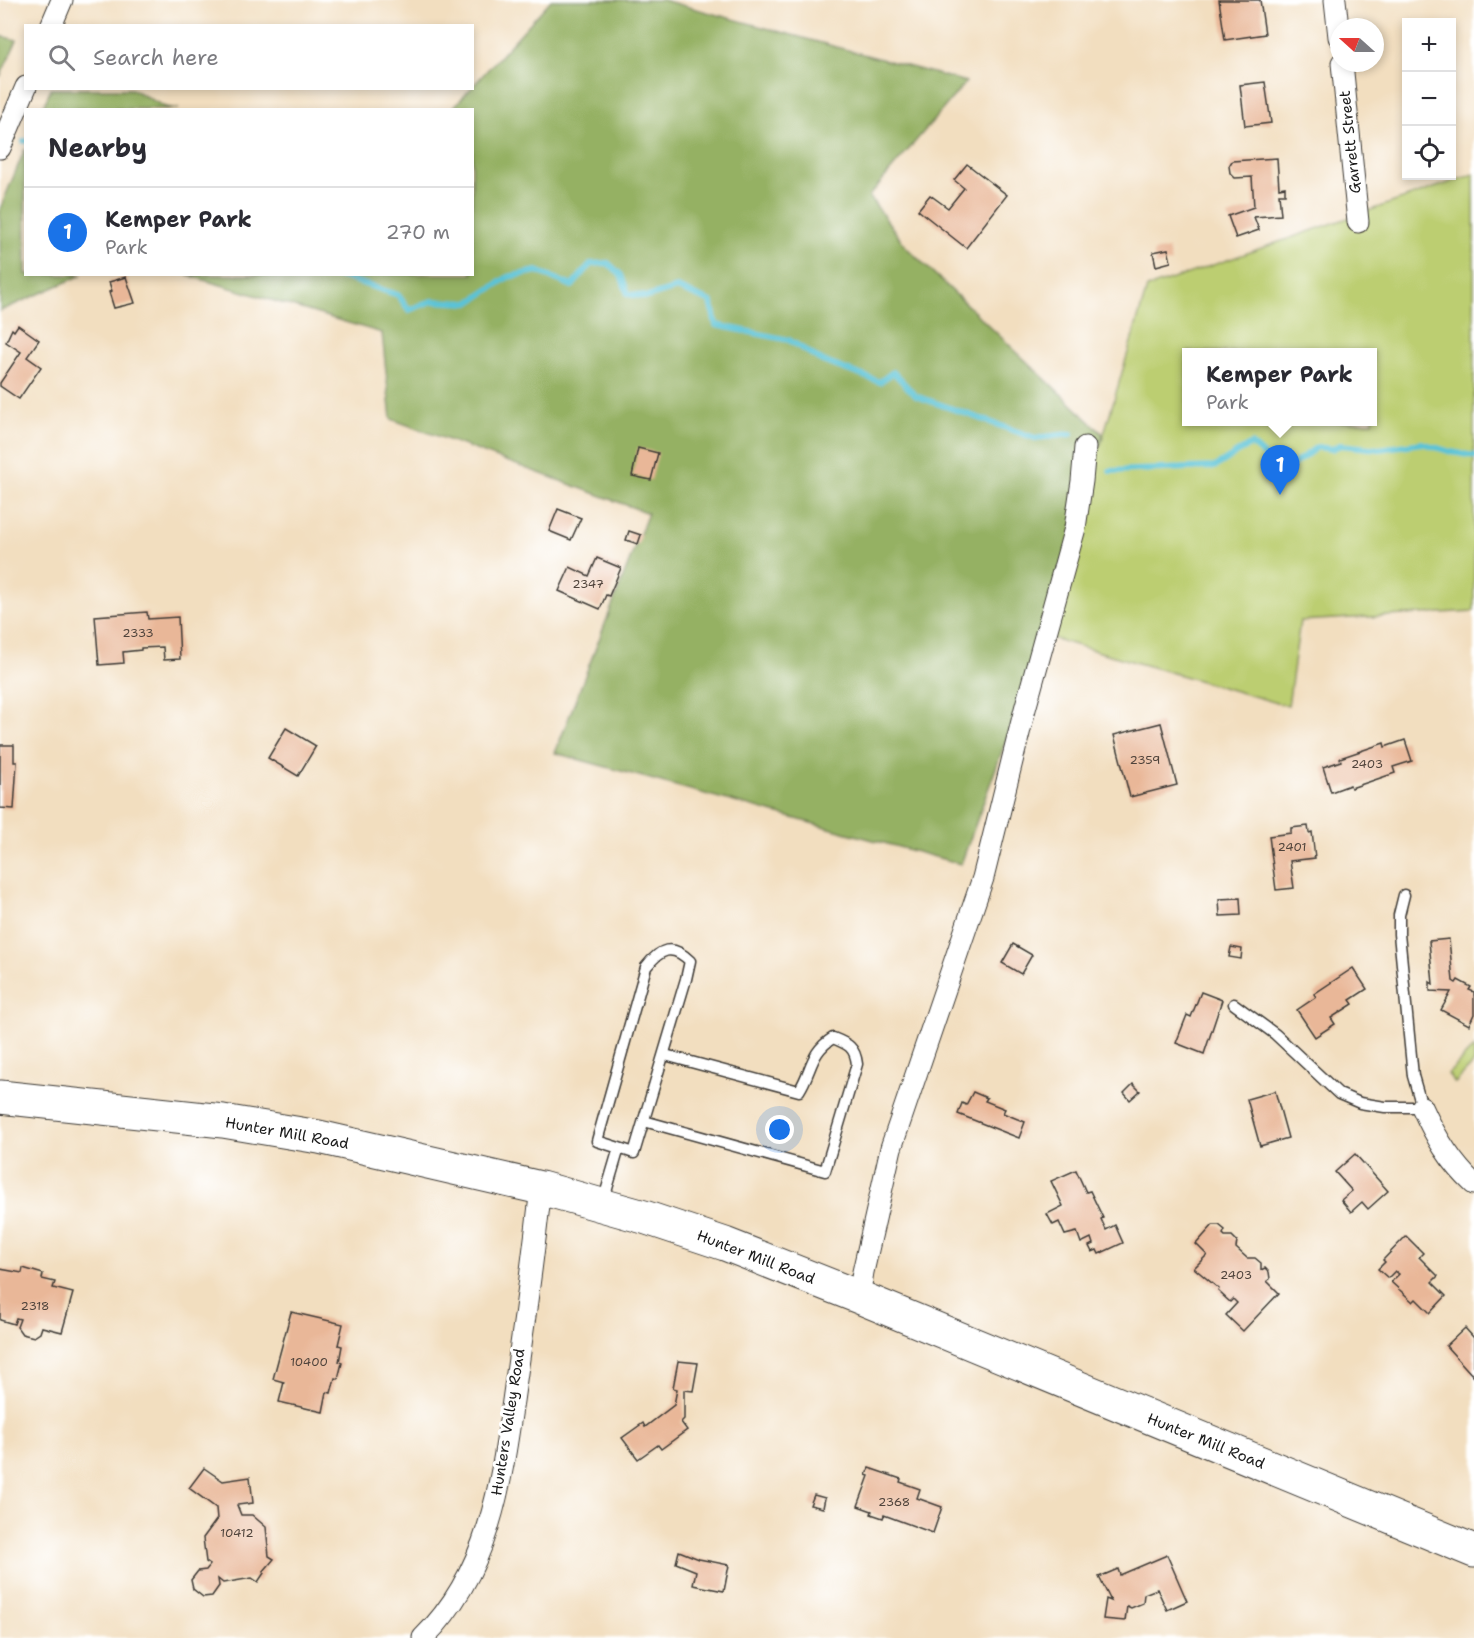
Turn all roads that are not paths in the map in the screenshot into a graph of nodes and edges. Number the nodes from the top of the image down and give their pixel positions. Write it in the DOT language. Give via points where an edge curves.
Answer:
graph roads {
  1 [pos="62,0"];
  2 [pos="1335,0"];
  3 [pos="1337,18"];
  4 [pos="52,24"];
  5 [pos="1343,72"];
  6 [pos="25,90"];
  7 [pos="0,148"];
  8 [pos="1358,222"];
  9 [pos="1085,447"];
  10 [pos="1404,895"];
  11 [pos="1234,1004"];
  12 [pos="665,1054"];
  13 [pos="0,1097"];
  14 [pos="1422,1107"];
  15 [pos="644,1121"];
  16 [pos="619,1148"];
  17 [pos="1474,1184"];
  18 [pos="541,1188"];
  19 [pos="602,1205"];
  20 [pos="859,1297"];
  21 [pos="1474,1551"];
  22 [pos="423,1638"];
  1 -- 4 [label="street"];
  2 -- 3 [label="street"];
  5 -- 8 [label="street, Garrett Street"];
  6 -- 7 [label="street"];
  9 -- 20 [label="street" via="1075,528 995,836 891,1149"];
  10 -- 14 [label="lane" via="1399,934 1413,1076"];
  11 -- 14 [label="lane" via="1275,1034 1339,1094 1385,1107"];
  12 -- 15 [label="lane"];
  12 -- 15 [label="lane" via="799,1091 813,1058 832,1038 846,1043 856,1053 857,1064 825,1171"];
  12 -- 16 [label="lane" via="690,961 681,952 669,950 657,954 646,967 597,1141"];
  13 -- 18 [label="main road, Hunter Mill Road" via="223,1121 319,1137"];
  14 -- 17 [label="street" via="1447,1155"];
  15 -- 16 [label="lane" via="634,1152"];
  16 -- 19 [label="lane"];
  18 -- 19 [label="main road, Hunter Mill Road"];
  18 -- 22 [label="street, Hunters Valley Road" via="513,1396 491,1522 469,1578"];
  19 -- 20 [label="main road, Hunter Mill Road" via="726,1244"];
  20 -- 21 [label="main road, Hunter Mill Road"];
}
